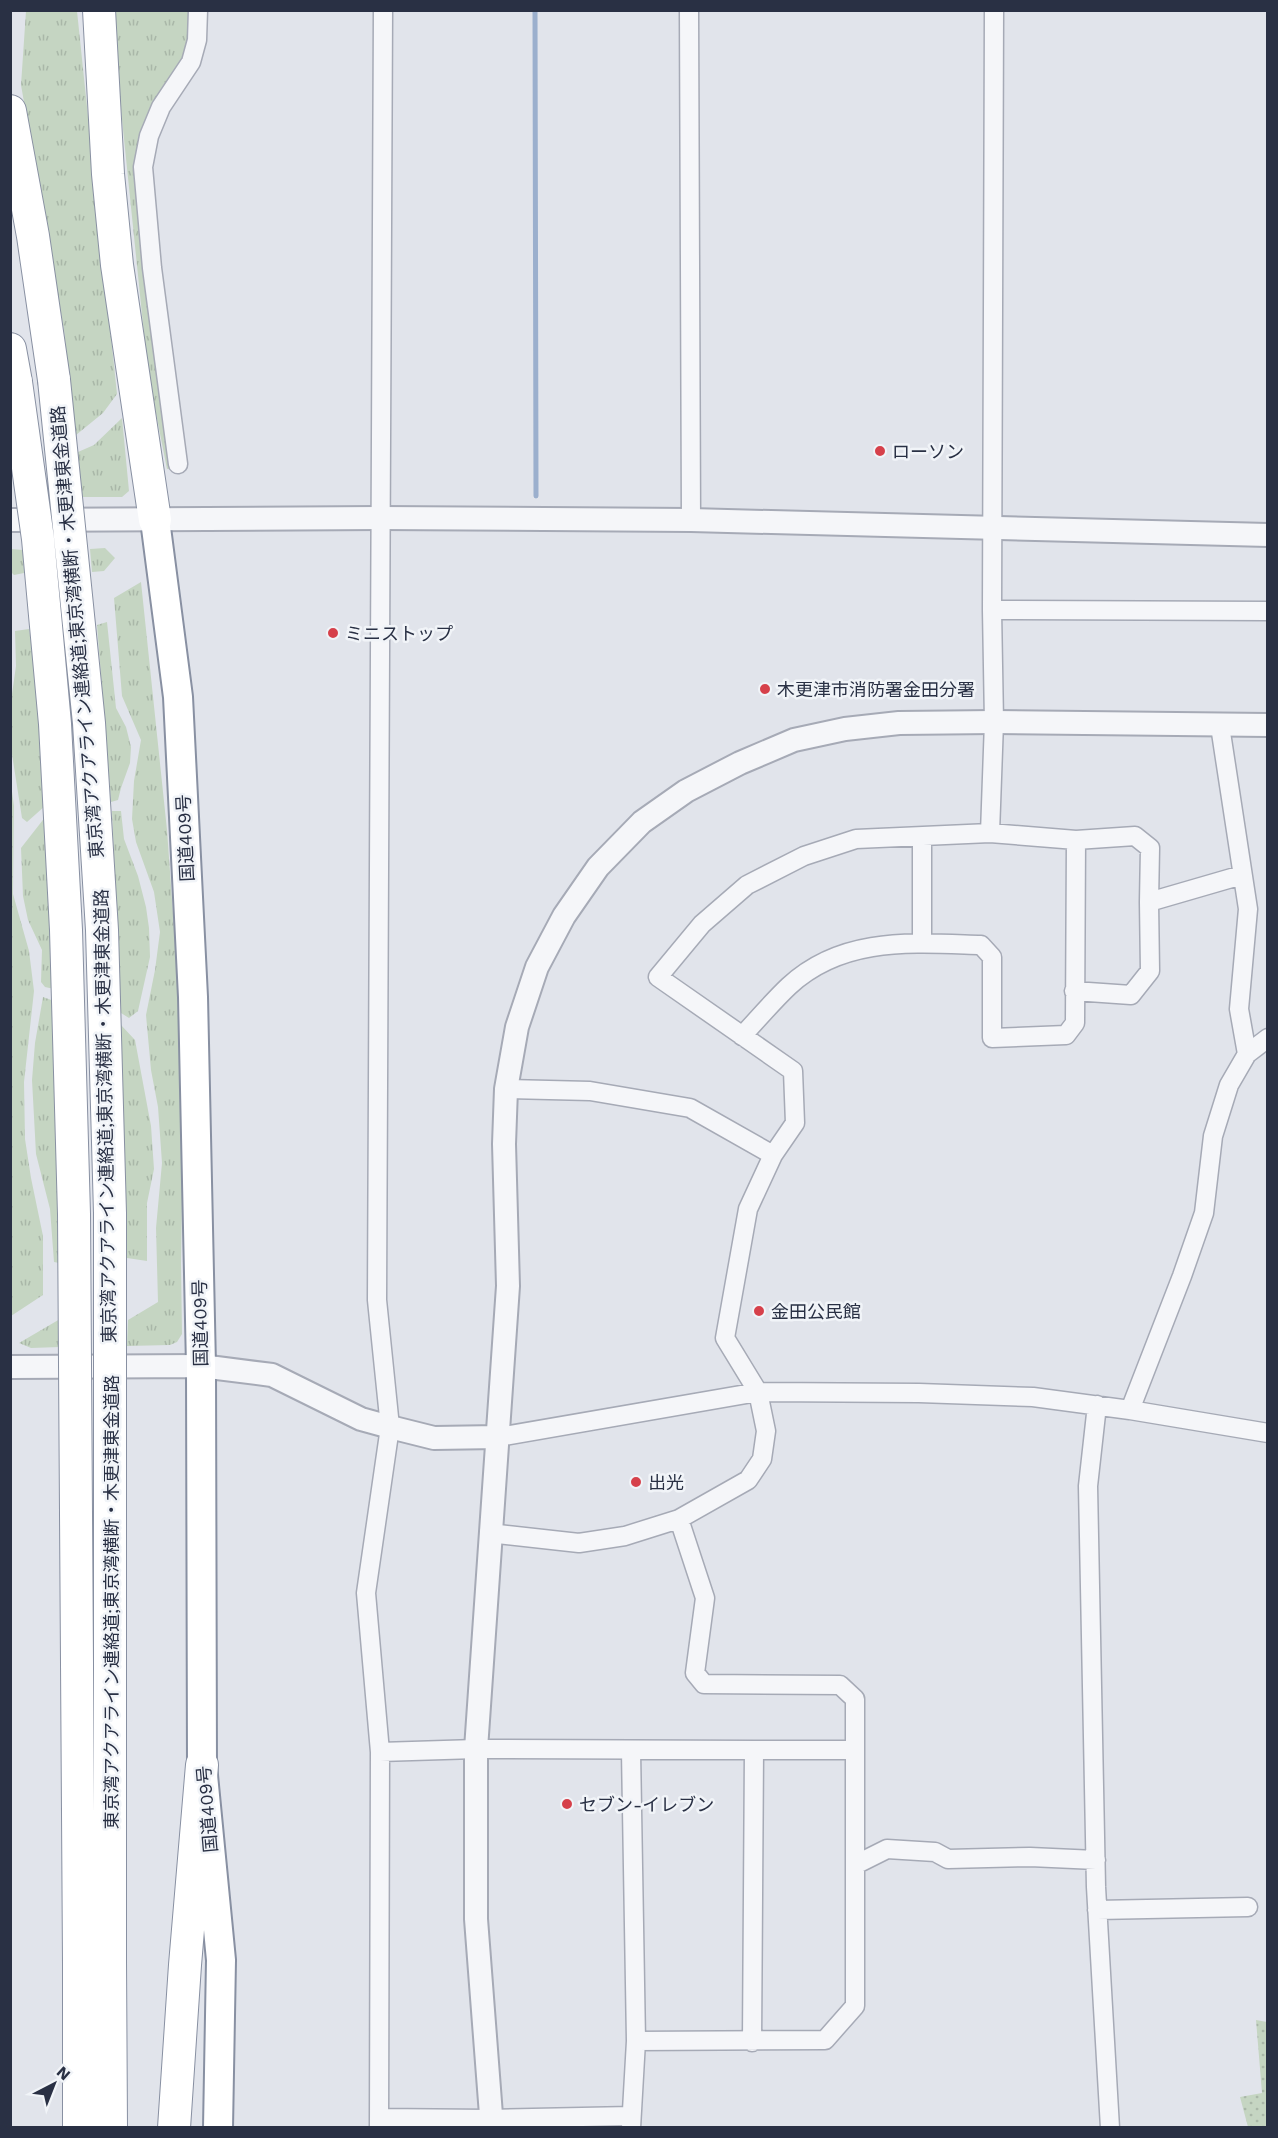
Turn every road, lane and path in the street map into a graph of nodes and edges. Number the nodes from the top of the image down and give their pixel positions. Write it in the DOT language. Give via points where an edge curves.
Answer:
graph roads {
  1 [pos="99,10"];
  2 [pos="198,10"];
  3 [pos="383,10"];
  4 [pos="689,10"];
  5 [pos="994,10"];
  6 [pos="10,111"];
  7 [pos="10,349"];
  8 [pos="178,464"];
  9 [pos="380,518"];
  10 [pos="10,520"];
  11 [pos="155,520"];
  12 [pos="692,520"];
  13 [pos="994,527"];
  14 [pos="1268,535"];
  15 [pos="992,610"];
  16 [pos="1268,611"];
  17 [pos="994,722"];
  18 [pos="1268,725"];
  19 [pos="1220,726"];
  20 [pos="990,833"];
  21 [pos="922,837"];
  22 [pos="1076,840"];
  23 [pos="1242,875"];
  24 [pos="1149,902"];
  25 [pos="922,943"];
  26 [pos="1074,991"];
  27 [pos="742,1036"];
  28 [pos="1268,1038"];
  29 [pos="1247,1054"];
  30 [pos="506,1089"];
  31 [pos="773,1155"];
  32 [pos="201,1366"];
  33 [pos="10,1367"];
  34 [pos="758,1392"];
  35 [pos="1097,1405"];
  36 [pos="1130,1410"];
  37 [pos="390,1427"];
  38 [pos="1268,1433"];
  39 [pos="498,1437"];
  40 [pos="679,1519"];
  41 [pos="489,1533"];
  42 [pos="476,1749"];
  43 [pos="754,1750"];
  44 [pos="855,1750"];
  45 [pos="630,1751"];
  46 [pos="380,1752"];
  47 [pos="202,1765"];
  48 [pos="1096,1860"];
  49 [pos="855,1865"];
  50 [pos="1248,1907"];
  51 [pos="1097,1910"];
  52 [pos="636,2041"];
  53 [pos="752,2042"];
  54 [pos="631,2122"];
  55 [pos="379,2123"];
  56 [pos="491,2123"];
  57 [pos="79,2127"];
  58 [pos="111,2127"];
  59 [pos="174,2127"];
  60 [pos="218,2127"];
  61 [pos="1110,2127"];
  1 -- 11 [label="highway" via="117,266"];
  2 -- 8 [label="street" via="197,40 191,62 161,107 148,136 143,167"];
  3 -- 9 [label="street"];
  4 -- 12 [label="street"];
  5 -- 13 [label="street"];
  6 -- 58 [label="highway, 東京湾アクアライン連絡道;東京湾横断・木更津東金道路, bridge" via="54,380 89,723 102,930 110,1213"];
  7 -- 57 [label="highway, 東京湾アクアライン連絡道;東京湾横断・木更津東金道路, bridge" via="38,539 55,724 66,930 74,1214"];
  9 -- 11 [label="street"];
  9 -- 12 [label="street"];
  9 -- 37 [label="street" via="377,1300"];
  10 -- 11 [label="street"];
  11 -- 32 [label="highway, 国道409号" via="178,697 193,997"];
  12 -- 13 [label="street"];
  13 -- 14 [label="street"];
  13 -- 15 [label="street"];
  15 -- 16 [label="street"];
  15 -- 17 [label="street"];
  17 -- 19 [label="street"];
  17 -- 20 [label="street"];
  17 -- 30 [label="street" via="899,723 794,740 686,791 642,822 598,867 564,916 537,967 517,1027"];
  18 -- 19 [label="street"];
  19 -- 23 [label="street"];
  20 -- 21 [label="street"];
  20 -- 22 [label="street"];
  21 -- 25 [label="street"];
  21 -- 27 [label="street" via="856,839 804,856 747,885 702,924 658,977"];
  22 -- 24 [label="street" via="1135,836 1150,849"];
  22 -- 26 [label="street"];
  23 -- 24 [label="street"];
  23 -- 29 [label="street" via="1248,909 1239,1009"];
  24 -- 26 [label="street" via="1150,971 1131,995"];
  25 -- 26 [label="street" via="981,945 992,957 992,1038 1066,1035 1075,1023"];
  25 -- 27 [label="street" via="866,947 826,960 790,985"];
  27 -- 31 [label="street" via="793,1071 795,1123"];
  28 -- 29 [label="street"];
  29 -- 36 [label="street" via="1229,1085 1214,1136 1204,1213"];
  30 -- 31 [label="street" via="590,1091 690,1108"];
  30 -- 39 [label="street" via="508,1286"];
  31 -- 34 [label="street" via="748,1209 725,1338"];
  32 -- 33 [label="street"];
  32 -- 37 [label="street" via="272,1375 361,1419"];
  32 -- 47 [label="highway, 国道409号"];
  34 -- 35 [label="street" via="1033,1397"];
  34 -- 39 [label="street"];
  34 -- 40 [label="street" via="766,1431 762,1459 748,1480"];
  35 -- 36 [label="street"];
  35 -- 48 [label="street" via="1088,1486"];
  36 -- 38 [label="street"];
  37 -- 39 [label="street" via="434,1438"];
  37 -- 46 [label="street" via="366,1593"];
  39 -- 41 [label="street"];
  40 -- 41 [label="street" via="625,1536 579,1543"];
  40 -- 44 [label="street" via="705,1598 695,1673 704,1684 840,1685 855,1699"];
  41 -- 42 [label="street"];
  42 -- 45 [label="street"];
  42 -- 46 [label="street"];
  42 -- 56 [label="street" via="476,1919"];
  43 -- 44 [label="street"];
  43 -- 45 [label="street"];
  43 -- 53 [label="street"];
  44 -- 49 [label="street"];
  45 -- 52 [label="street"];
  46 -- 55 [label="street"];
  47 -- 59 [label="highway"];
  47 -- 60 [label="highway, 国道409号" via="221,1960"];
  48 -- 49 [label="street" via="948,1859 935,1852 887,1849"];
  48 -- 51 [label="street"];
  49 -- 53 [label="street" via="855,2006 825,2040"];
  50 -- 51 [label="street"];
  51 -- 61 [label="street"];
  52 -- 53 [label="street"];
  52 -- 54 [label="street"];
  54 -- 56 [label="street"];
  55 -- 56 [label="street"];
}
